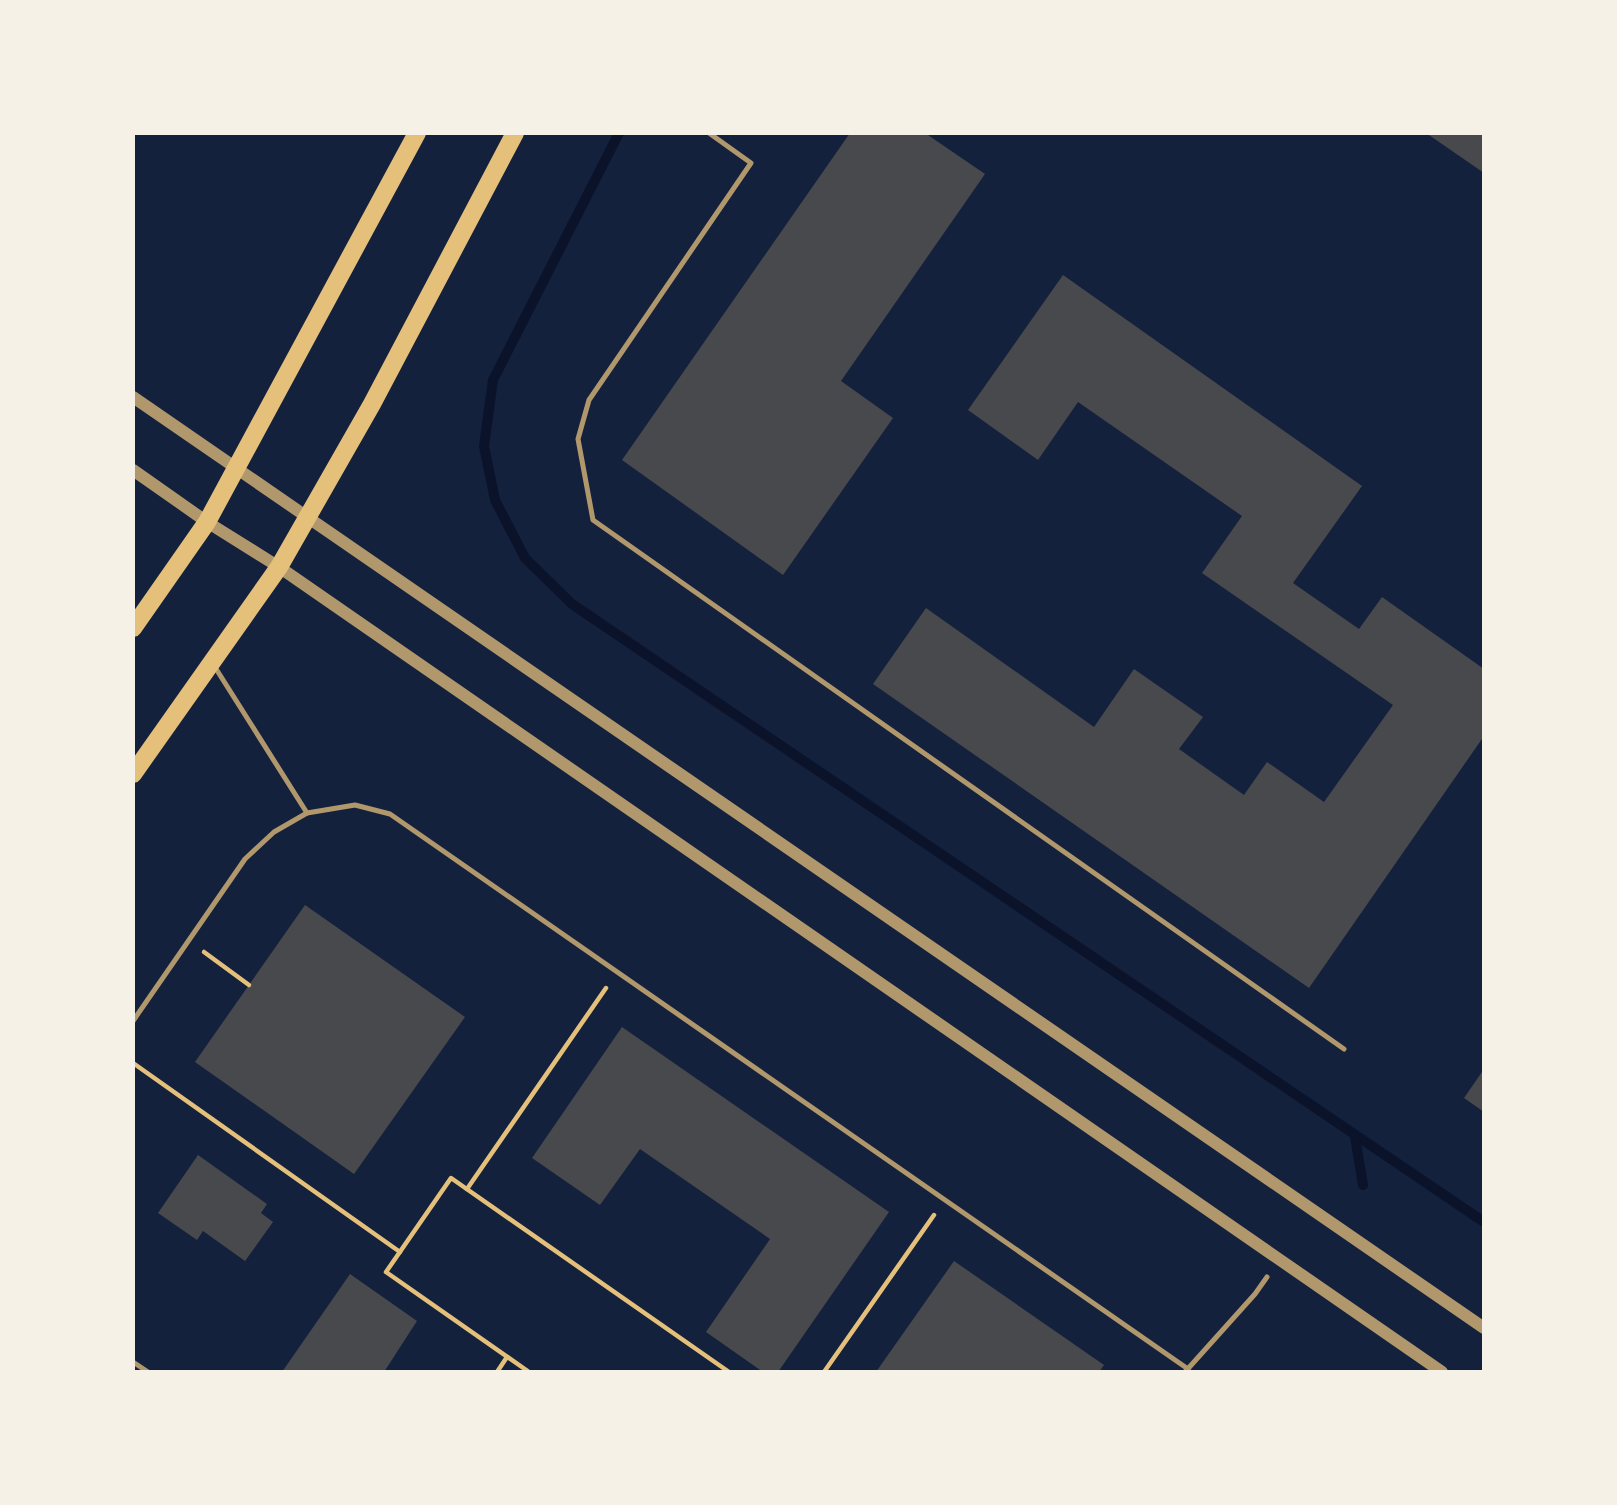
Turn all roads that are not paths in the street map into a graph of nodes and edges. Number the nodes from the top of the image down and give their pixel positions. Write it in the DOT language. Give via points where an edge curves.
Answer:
graph roads {
  1 [pos="417,133"];
  2 [pos="515,133"];
  3 [pos="709,133"];
  4 [pos="133,397"];
  5 [pos="236,468"];
  6 [pos="133,470"];
  7 [pos="307,519"];
  8 [pos="207,522"];
  9 [pos="279,567"];
  10 [pos="133,628"];
  11 [pos="211,661"];
  12 [pos="133,774"];
  13 [pos="307,813"];
  14 [pos="133,1021"];
  15 [pos="1344,1049"];
  16 [pos="1267,1277"];
  17 [pos="1484,1328"];
  18 [pos="133,1362"];
  19 [pos="1186,1370"];
  20 [pos="148,1372"];
  21 [pos="1442,1372"];
  1 -- 5 [label="main road"];
  2 -- 7 [label="main road"];
  3 -- 15 [label="lane" via="751,163 589,400 578,439 593,520"];
  4 -- 5 [label="street"];
  5 -- 7 [label="street"];
  5 -- 8 [label="main road"];
  6 -- 8 [label="street"];
  7 -- 9 [label="main road"];
  7 -- 17 [label="street"];
  8 -- 9 [label="street"];
  8 -- 10 [label="main road"];
  9 -- 11 [label="main road"];
  9 -- 21 [label="street"];
  11 -- 12 [label="main road"];
  11 -- 13 [label="lane"];
  13 -- 14 [label="lane" via="274,832 245,859"];
  13 -- 19 [label="lane" via="355,805 390,814"];
  16 -- 19 [label="lane"];
  18 -- 20 [label="lane"];
}
